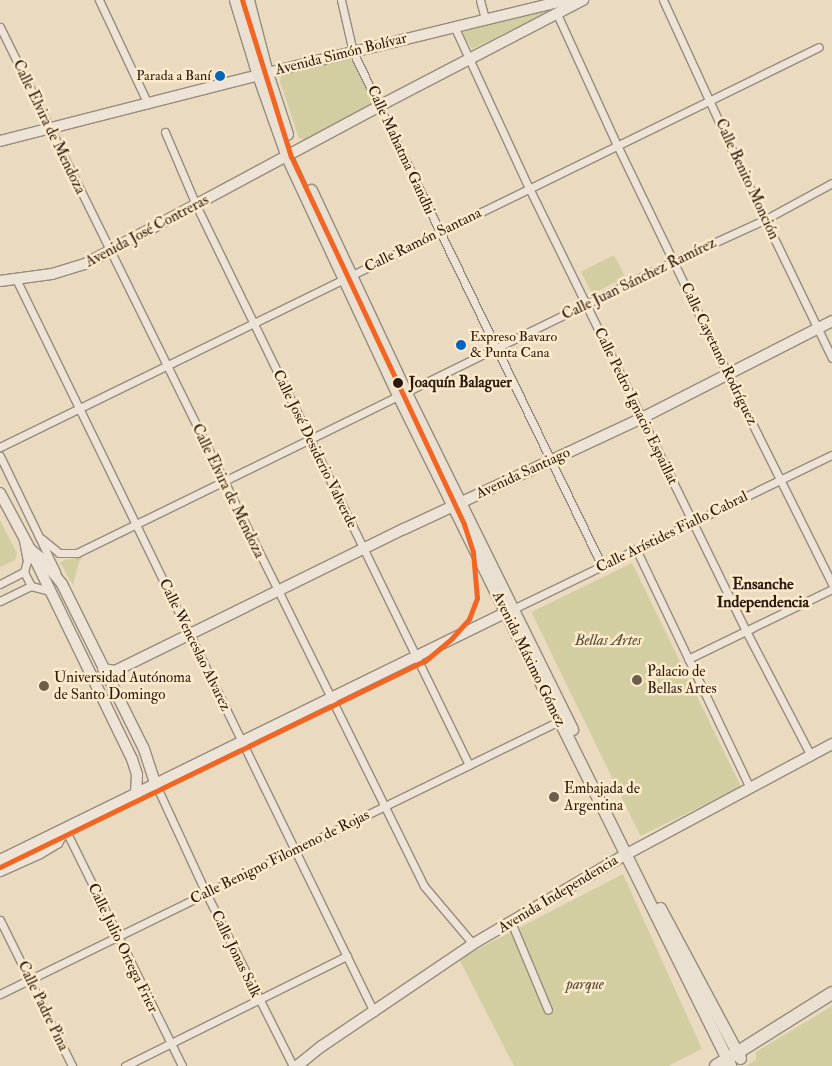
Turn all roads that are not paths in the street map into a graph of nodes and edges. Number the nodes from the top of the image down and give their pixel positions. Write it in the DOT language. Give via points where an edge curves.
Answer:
graph roads {
  1 [pos="99,0"];
  2 [pos="235,0"];
  3 [pos="248,0"];
  4 [pos="341,0"];
  5 [pos="480,0"];
  6 [pos="567,0"];
  7 [pos="583,0"];
  8 [pos="663,0"];
  9 [pos="557,14"];
  10 [pos="485,19"];
  11 [pos="0,26"];
  12 [pos="454,26"];
  13 [pos="819,47"];
  14 [pos="353,52"];
  15 [pos="468,59"];
  16 [pos="262,74"];
  17 [pos="709,100"];
  18 [pos="148,104"];
  19 [pos="381,105"];
  20 [pos="50,129"];
  21 [pos="165,132"];
  22 [pos="0,141"];
  23 [pos="617,145"];
  24 [pos="290,155"];
  25 [pos="832,183"];
  26 [pos="529,188"];
  27 [pos="196,205"];
  28 [pos="766,219"];
  29 [pos="439,232"];
  30 [pos="110,250"];
  31 [pos="674,261"];
  32 [pos="348,276"];
  33 [pos="16,278"];
  34 [pos="0,281"];
  35 [pos="586,304"];
  36 [pos="832,321"];
  37 [pos="253,323"];
  38 [pos="818,328"];
  39 [pos="496,348"];
  40 [pos="832,358"];
  41 [pos="167,365"];
  42 [pos="727,372"];
  43 [pos="403,395"];
  44 [pos="79,408"];
  45 [pos="642,418"];
  46 [pos="310,438"];
  47 [pos="0,447"];
  48 [pos="832,454"];
  49 [pos="0,456"];
  50 [pos="552,460"];
  51 [pos="781,479"];
  52 [pos="224,481"];
  53 [pos="0,493"];
  54 [pos="457,504"];
  55 [pos="693,522"];
  56 [pos="136,524"];
  57 [pos="23,537"];
  58 [pos="42,539"];
  59 [pos="364,548"];
  60 [pos="30,549"];
  61 [pos="636,549"];
  62 [pos="602,566"];
  63 [pos="24,572"];
  64 [pos="0,584"];
  65 [pos="62,584"];
  66 [pos="832,584"];
  67 [pos="31,586"];
  68 [pos="832,589"];
  69 [pos="278,590"];
  70 [pos="51,592"];
  71 [pos="0,601"];
  72 [pos="509,611"];
  73 [pos="746,630"];
  74 [pos="190,634"];
  75 [pos="416,657"];
  76 [pos="688,659"];
  77 [pos="103,670"];
  78 [pos="331,699"];
  79 [pos="559,721"];
  80 [pos="242,743"];
  81 [pos="832,744"];
  82 [pos="811,756"];
  83 [pos="469,765"];
  84 [pos="156,785"];
  85 [pos="750,788"];
  86 [pos="136,795"];
  87 [pos="384,806"];
  88 [pos="63,830"];
  89 [pos="295,850"];
  90 [pos="628,853"];
  91 [pos="0,860"];
  92 [pos="0,872"];
  93 [pos="206,893"];
  94 [pos="0,920"];
  95 [pos="512,922"];
  96 [pos="118,936"];
  97 [pos="473,944"];
  98 [pos="347,956"];
  99 [pos="30,979"];
  100 [pos="832,993"];
  101 [pos="0,994"];
  102 [pos="259,1000"];
  103 [pos="832,1001"];
  104 [pos="548,1010"];
  105 [pos="374,1012"];
  106 [pos="170,1043"];
  107 [pos="730,1061"];
  108 [pos="72,1066"];
  109 [pos="125,1066"];
  110 [pos="182,1066"];
  111 [pos="293,1066"];
  112 [pos="297,1066"];
  1 -- 18 [label="street"];
  2 -- 16 [label="main road, Avenida Máximo Gómez"];
  3 -- 16 [label="main road, Avenida Máximo Gómez"];
  4 -- 14 [label="street, Calle Mahatma Gandhi"];
  5 -- 10 [label="street"];
  6 -- 10 [label="main road, Avenida Simón Bolívar"];
  7 -- 9 [label="main road, Avenida José Contreras"];
  8 -- 17 [label="street, Calle Benito Monción"];
  9 -- 15 [label="main road, Avenida José Contreras"];
  9 -- 23 [label="street, Calle Cayetano Rodríguez"];
  10 -- 12 [label="main road, Avenida Simón Bolívar"];
  11 -- 20 [label="street, Calle Elvira de Mendoza"];
  12 -- 14 [label="main road, Avenida Simón Bolívar"];
  12 -- 15 [label="street, Calle Pedro Ignacio Espaillat"];
  13 -- 17 [label="street, Calle Ramón Santana"];
  14 -- 16 [label="main road, Avenida Simón Bolívar"];
  14 -- 19 [label="street, Calle Mahatma Gandhi"];
  15 -- 19 [label="main road, Avenida José Contreras"];
  15 -- 26 [label="street, Calle Pedro Ignacio Espaillat"];
  16 -- 18 [label="main road, Avenida Simón Bolívar"];
  16 -- 24 [label="main road, Avenida Máximo Gómez"];
  17 -- 23 [label="street, Calle Ramón Santana"];
  17 -- 28 [label="street, Calle Benito Monción"];
  18 -- 20 [label="main road, Avenida Simón Bolívar"];
  19 -- 24 [label="main road, Avenida José Contreras"];
  19 -- 29 [label="street, Calle Mahatma Gandhi"];
  20 -- 22 [label="main road, Avenida Simón Bolívar"];
  20 -- 30 [label="street, Calle Elvira de Mendoza"];
  21 -- 27 [label="street, Calle José Desiderio Valverde"];
  23 -- 26 [label="street, Calle Ramón Santana"];
  23 -- 31 [label="street, Calle Cayetano Rodríguez"];
  24 -- 27 [label="main road, Avenida José Contreras"];
  24 -- 32 [label="main road, Avenida Máximo Gómez"];
  25 -- 28 [label="street, Calle Juan Sánchez Ramírez"];
  26 -- 29 [label="street, Calle Ramón Santana"];
  26 -- 35 [label="street, Calle Pedro Ignacio Espaillat"];
  27 -- 30 [label="main road, Avenida José Contreras"];
  27 -- 37 [label="street, Calle José Desiderio Valverde"];
  28 -- 31 [label="street, Calle Juan Sánchez Ramírez"];
  28 -- 38 [label="street, Calle Benito Monción"];
  29 -- 32 [label="street, Calle Ramón Santana"];
  29 -- 39 [label="street, Calle Mahatma Gandhi"];
  30 -- 33 [label="main road, Avenida José Contreras" via="69,269"];
  30 -- 41 [label="street, Calle Elvira de Mendoza"];
  31 -- 35 [label="street, Calle Juan Sánchez Ramírez"];
  31 -- 42 [label="street, Calle Cayetano Rodríguez"];
  32 -- 37 [label="street, Calle Ramón Santana"];
  32 -- 43 [label="main road, Avenida Máximo Gómez"];
  33 -- 34 [label="main road, Avenida José Contreras"];
  33 -- 44 [label="street, Calle Wenceslao Alvarez"];
  35 -- 39 [label="street, Calle Juan Sánchez Ramírez"];
  35 -- 45 [label="street, Calle Pedro Ignacio Espaillat"];
  36 -- 38 [label="main road, Avenida Santiago"];
  37 -- 41 [label="street, Calle Ramón Santana"];
  37 -- 46 [label="street, Calle José Desiderio Valverde"];
  38 -- 40 [label="street, Calle Benito Monción"];
  38 -- 42 [label="main road, Avenida Santiago"];
  39 -- 43 [label="street, Calle Juan Sánchez Ramírez"];
  39 -- 50 [label="street, Calle Mahatma Gandhi"];
  41 -- 44 [label="street, Calle Ramón Santana"];
  41 -- 52 [label="street, Calle Elvira de Mendoza"];
  42 -- 45 [label="main road, Avenida Santiago"];
  42 -- 51 [label="street, Calle Cayetano Rodríguez"];
  43 -- 46 [label="street, Calle Juan Sánchez Ramírez"];
  43 -- 54 [label="main road, Avenida Máximo Gómez"];
  44 -- 47 [label="street, Calle Ramón Santana"];
  44 -- 56 [label="street, Calle Wenceslao Alvarez"];
  45 -- 50 [label="main road, Avenida Santiago"];
  45 -- 55 [label="street, Calle Pedro Ignacio Espaillat"];
  46 -- 52 [label="street, Calle Juan Sánchez Ramírez"];
  46 -- 59 [label="street, Calle José Desiderio Valverde"];
  48 -- 51 [label="street, Calle Arístides Fiallo Cabral"];
  49 -- 58 [label="street"];
  50 -- 54 [label="main road, Avenida Santiago"];
  50 -- 62 [label="street, Calle Mahatma Gandhi"];
  51 -- 55 [label="street, Calle Arístides Fiallo Cabral"];
  51 -- 66 [label="street, Calle Cayetano Rodríguez"];
  52 -- 56 [label="street, Calle Juan Sánchez Ramírez"];
  52 -- 69 [label="street, Calle Elvira de Mendoza"];
  53 -- 57 [label="main road"];
  54 -- 59 [label="main road, Avenida Santiago"];
  54 -- 72 [label="main road, Avenida Máximo Gómez"];
  55 -- 61 [label="street, Calle Arístides Fiallo Cabral"];
  55 -- 73 [label="street, Calle Pedro Ignacio Espaillat"];
  56 -- 58 [label="street, Calle Juan Sánchez Ramírez" via="77,553 59,553"];
  56 -- 74 [label="street, Calle Wenceslao Alvarez"];
  57 -- 60 [label="main road"];
  57 -- 63 [label="street" via="27,561"];
  58 -- 65 [label="street"];
  59 -- 69 [label="main road, Avenida Santiago"];
  59 -- 75 [label="street, Calle José Desiderio Valverde"];
  60 -- 65 [label="main road"];
  60 -- 70 [label="main road"];
  61 -- 62 [label="street, Calle Arístides Fiallo Cabral"];
  61 -- 76 [label="street"];
  62 -- 72 [label="street, Calle Arístides Fiallo Cabral"];
  63 -- 64 [label="street"];
  63 -- 67 [label="street"];
  65 -- 77 [label="main road"];
  67 -- 70 [label="street"];
  67 -- 71 [label="street"];
  68 -- 73 [label="street"];
  69 -- 74 [label="main road, Avenida Santiago"];
  69 -- 78 [label="street, Calle Elvira de Mendoza"];
  70 -- 86 [label="main road" via="132,759 137,774"];
  72 -- 75 [label="main road"];
  72 -- 79 [label="main road, Avenida Máximo Gómez"];
  72 -- 90 [label="main road, Avenida Máximo Gómez"];
  73 -- 76 [label="street"];
  73 -- 82 [label="street, Calle Pedro Ignacio Espaillat"];
  74 -- 77 [label="main road, Avenida Santiago" via="115,671"];
  74 -- 80 [label="street, Calle Wenceslao Alvarez"];
  75 -- 78 [label="main road"];
  75 -- 83 [label="street, Calle José Desiderio Valverde"];
  76 -- 85 [label="street"];
  77 -- 84 [label="main road" via="144,749"];
  78 -- 80 [label="main road"];
  78 -- 87 [label="street, Calle Elvira de Mendoza"];
  79 -- 83 [label="street, Calle Benigno Filomeno de Rojas"];
  79 -- 90 [label="main road, Avenida Máximo Gómez"];
  80 -- 84 [label="main road"];
  80 -- 89 [label="street, Calle Wenceslao Alvarez"];
  81 -- 82 [label="main road, Avenida Independencia"];
  82 -- 85 [label="main road, Avenida Independencia"];
  83 -- 87 [label="street, Calle Benigno Filomeno de Rojas"];
  84 -- 86 [label="main road"];
  84 -- 93 [label="street, Calle Jonas Salk"];
  85 -- 90 [label="main road, Avenida Independencia"];
  86 -- 88 [label="main road"];
  87 -- 89 [label="street, Calle Benigno Filomeno de Rojas"];
  87 -- 97 [label="street, Calle Elvira de Mendoza" via="424,886"];
  88 -- 91 [label="main road"];
  88 -- 92 [label="street" via="58,843"];
  88 -- 96 [label="street, Calle Julio Ortega Frier"];
  89 -- 93 [label="street, Calle Benigno Filomeno de Rojas"];
  89 -- 98 [label="street, Calle Wenceslao Alvarez"];
  90 -- 95 [label="main road, Avenida Independencia"];
  90 -- 107 [label="main road, Avenida Máximo Gómez"];
  93 -- 96 [label="street, Calle Benigno Filomeno de Rojas"];
  93 -- 102 [label="street, Calle Jonas Salk"];
  94 -- 99 [label="street, Calle Padre Pina"];
  95 -- 97 [label="main road, Avenida Independencia"];
  95 -- 104 [label="street"];
  96 -- 99 [label="street, Calle Benigno Filomeno de Rojas"];
  96 -- 106 [label="street, Calle Julio Ortega Frier"];
  97 -- 105 [label="main road, Avenida Independencia"];
  98 -- 102 [label="street"];
  98 -- 105 [label="street, Calle Wenceslao Alvarez"];
  99 -- 101 [label="street, Calle Benigno Filomeno de Rojas"];
  99 -- 108 [label="street, Calle Padre Pina"];
  100 -- 107 [label="highway"];
  102 -- 106 [label="street"];
  102 -- 111 [label="street, Calle Jonas Salk"];
  103 -- 107 [label="highway"];
  105 -- 112 [label="main road, Avenida Independencia"];
  106 -- 109 [label="street"];
  106 -- 110 [label="street, Calle Julio Ortega Frier"];
}
